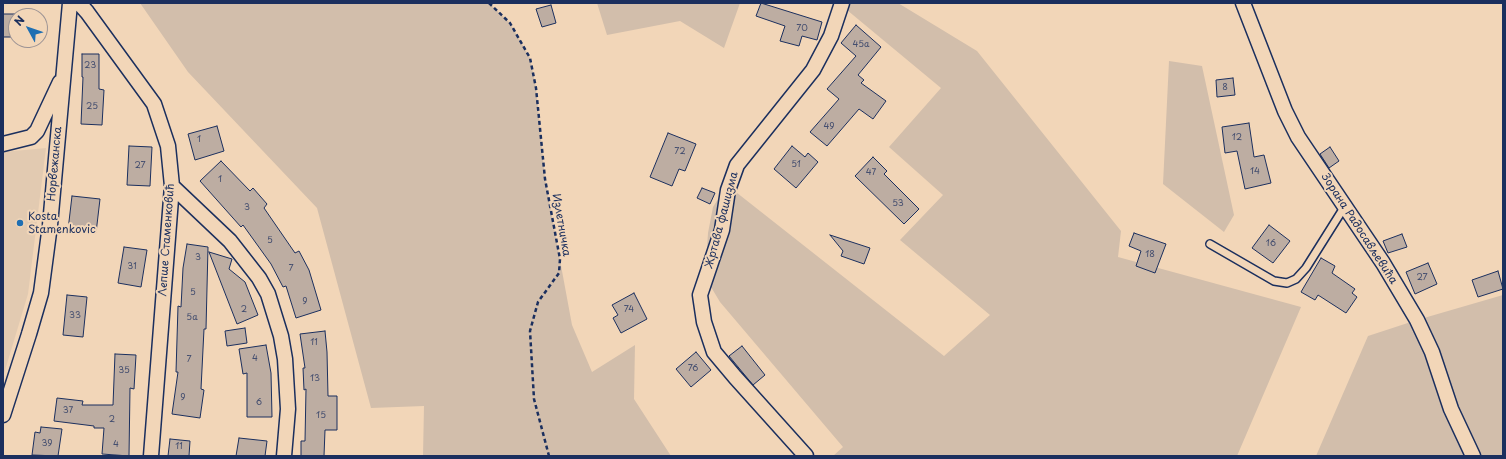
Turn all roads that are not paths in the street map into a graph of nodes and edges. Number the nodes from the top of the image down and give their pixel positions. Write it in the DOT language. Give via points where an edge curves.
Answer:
graph roads {
  1 [pos="70,3"];
  2 [pos="79,3"];
  3 [pos="842,3"];
  4 [pos="1243,3"];
  5 [pos="63,77"];
  6 [pos="3,144"];
  7 [pos="172,186"];
  8 [pos="1345,206"];
  9 [pos="1210,244"];
  10 [pos="3,415"];
  11 [pos="151,456"];
  12 [pos="284,456"];
  13 [pos="806,456"];
  14 [pos="1472,456"];
  1 -- 5 [label="street, Норвежанска"];
  2 -- 7 [label="street, Лепше Стаменковић" via="154,104 168,146"];
  3 -- 13 [label="street, Жртава фашизма" via="831,36 813,70 737,165 728,190 722,230 700,295 704,322 714,352"];
  4 -- 8 [label="street, Зорана Радосављевића" via="1285,111 1298,137"];
  5 -- 6 [label="street" via="53,93 37,131 31,137"];
  5 -- 10 [label="street, Норвежанска" via="41,293"];
  7 -- 11 [label="street, Лепше Стаменковић"];
  7 -- 12 [label="street" via="230,241 259,278 268,294 285,359 288,409"];
  8 -- 9 [label="lane" via="1306,268 1296,280 1287,283 1274,281"];
  8 -- 14 [label="street, Зорана Радосављевића" via="1417,320"];
}
